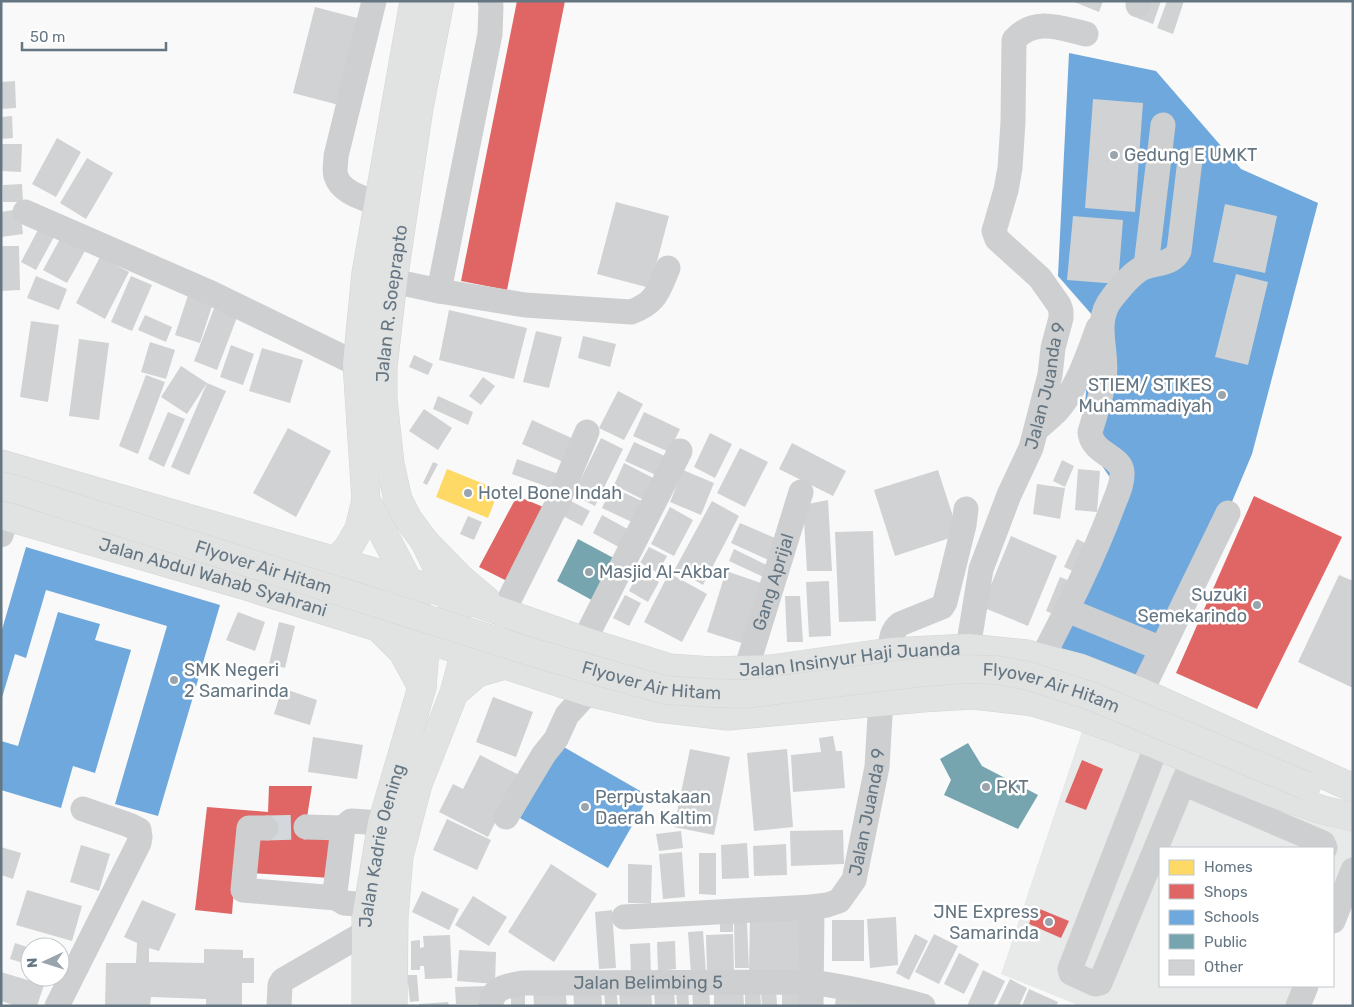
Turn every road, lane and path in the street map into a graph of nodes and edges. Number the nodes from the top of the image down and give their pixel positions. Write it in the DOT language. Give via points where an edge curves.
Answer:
graph roads {
  1 [pos="414,1"];
  2 [pos="440,1"];
  3 [pos="490,1"];
  4 [pos="372,3"];
  5 [pos="1086,34"];
  6 [pos="1163,125"];
  7 [pos="1190,160"];
  8 [pos="378,204"];
  9 [pos="25,212"];
  10 [pos="1146,266"];
  11 [pos="668,268"];
  12 [pos="392,281"];
  13 [pos="439,291"];
  14 [pos="1102,317"];
  15 [pos="357,364"];
  16 [pos="1035,431"];
  17 [pos="587,432"];
  18 [pos="680,451"];
  19 [pos="1,464"];
  20 [pos="1,486"];
  21 [pos="801,492"];
  22 [pos="366,500"];
  23 [pos="143,505"];
  24 [pos="966,509"];
  25 [pos="1228,513"];
  26 [pos="3,522"];
  27 [pos="80,538"];
  28 [pos="425,542"];
  29 [pos="130,552"];
  30 [pos="336,561"];
  31 [pos="177,566"];
  32 [pos="409,583"];
  33 [pos="450,594"];
  34 [pos="1067,610"];
  35 [pos="500,611"];
  36 [pos="377,626"];
  37 [pos="426,639"];
  38 [pos="584,641"];
  39 [pos="968,648"];
  40 [pos="1162,649"];
  41 [pos="465,652"];
  42 [pos="890,652"];
  43 [pos="1042,658"];
  44 [pos="505,665"];
  45 [pos="746,670"];
  46 [pos="422,687"];
  47 [pos="588,692"];
  48 [pos="1141,692"];
  49 [pos="454,693"];
  50 [pos="878,703"];
  51 [pos="1157,745"];
  52 [pos="1188,772"];
  53 [pos="1307,786"];
  54 [pos="1353,788"];
  55 [pos="1353,792"];
  56 [pos="83,809"];
  57 [pos="1353,816"];
  58 [pos="506,817"];
  59 [pos="382,823"];
  60 [pos="306,827"];
  61 [pos="266,828"];
  62 [pos="343,828"];
  63 [pos="1325,847"];
  64 [pos="1353,870"];
  65 [pos="336,898"];
  66 [pos="369,905"];
  67 [pos="812,907"];
  68 [pos="624,917"];
  69 [pos="1334,918"];
  70 [pos="366,932"];
  71 [pos="1306,987"];
  72 [pos="811,994"];
  73 [pos="491,1003"];
  74 [pos="58,1006"];
  75 [pos="279,1006"];
  76 [pos="366,1006"];
  77 [pos="393,1006"];
  78 [pos="923,1006"];
  79 [pos="1298,1006"];
  1 -- 8 [label="main road, Jalan R. Soeprapto"];
  2 -- 12 [label="main road, Jalan R. Soeprapto" via="419,108"];
  3 -- 13 [label="street" via="490,34"];
  4 -- 8 [label="street" via="336,156 335,175 340,186 347,191"];
  5 -- 16 [label="street, Jalan Juanda 9" via="1049,25 1020,32 1014,40 1010,168 994,231 998,239 1040,278 1061,311 1052,348 1050,375"];
  6 -- 10 [label="street"];
  7 -- 10 [label="street" via="1179,252 1169,261"];
  8 -- 15 [label="main road, Jalan R. Soeprapto" via="366,273"];
  9 -- 15 [label="street" via="211,293"];
  10 -- 14 [label="street" via="1137,271 1111,299"];
  11 -- 13 [label="street" via="656,296 644,307 631,312 525,305"];
  12 -- 13 [label="street"];
  12 -- 28 [label="main road, Jalan R. Soeprapto" via="383,367 390,464 398,500"];
  14 -- 16 [label="street" via="1070,393 1057,411"];
  14 -- 34 [label="street" via="1104,378 1090,439 1121,466 1123,473 1106,524"];
  15 -- 22 [label="main road, Jalan R. Soeprapto"];
  16 -- 39 [label="street, Jalan Juanda 9" via="981,569"];
  17 -- 35 [label="street" via="556,506"];
  18 -- 38 [label="street"];
  19 -- 23 [label="main road"];
  20 -- 53 [label="main road, Flyover Air Hitam, bridge" via="529,651 666,690 746,694 915,673 997,670 1029,676 1091,696"];
  21 -- 45 [label="street, Gang Aprijal"];
  22 -- 30 [label="main road" via="359,530"];
  22 -- 32 [label="main road, Jalan R. Soeprapto"];
  23 -- 29 [label="main road"];
  23 -- 30 [label="main road"];
  24 -- 42 [label="street" via="942,607 895,628"];
  25 -- 40 [label="street"];
  26 -- 27 [label="main road, Jalan Abdul Wahab Syahrani"];
  27 -- 29 [label="main road, Jalan Abdul Wahab Syahrani"];
  27 -- 31 [label="street" via="78,545 81,550 169,577 173,576"];
  28 -- 33 [label="main road, Jalan R. Soeprapto"];
  28 -- 35 [label="main road" via="460,578"];
  29 -- 31 [label="main road, Jalan Abdul Wahab Syahrani"];
  30 -- 32 [label="main road"];
  31 -- 36 [label="main road, Jalan Abdul Wahab Syahrani"];
  32 -- 33 [label="main road, Jalan Insinyur Haji Juanda"];
  32 -- 37 [label="main road, Jalan R. Soeprapto"];
  33 -- 35 [label="main road, Jalan Insinyur Haji Juanda"];
  33 -- 41 [label="main road, Jalan R. Soeprapto"];
  34 -- 40 [label="street"];
  34 -- 43 [label="street"];
  35 -- 38 [label="main road, Jalan Insinyur Haji Juanda"];
  36 -- 37 [label="main road, Jalan Abdul Wahab Syahrani"];
  36 -- 46 [label="main road" via="403,652"];
  37 -- 41 [label="main road, Jalan Abdul Wahab Syahrani"];
  37 -- 46 [label="main road, Jalan Kadrie Oening"];
  38 -- 45 [label="main road, Jalan Insinyur Haji Juanda" via="670,668"];
  39 -- 42 [label="main road, Jalan Insinyur Haji Juanda"];
  39 -- 43 [label="main road, Jalan Insinyur Haji Juanda"];
  40 -- 48 [label="street"];
  41 -- 44 [label="main road"];
  41 -- 49 [label="main road, Jalan Kadrie Oening"];
  42 -- 45 [label="main road, Jalan Insinyur Haji Juanda"];
  43 -- 48 [label="main road, Jalan Insinyur Haji Juanda" via="1080,668"];
  44 -- 47 [label="main road"];
  44 -- 49 [label="main road" via="477,673"];
  46 -- 59 [label="main road, Jalan Kadrie Oening"];
  47 -- 50 [label="main road" via="658,708 728,716"];
  47 -- 58 [label="street" via="567,715 556,739"];
  48 -- 54 [label="main road, Jalan Insinyur Haji Juanda"];
  49 -- 77 [label="main road, Jalan Kadrie Oening" via="418,784 399,856 394,917"];
  50 -- 51 [label="main road" via="973,695 1033,702"];
  50 -- 67 [label="street, Jalan Juanda 9" via="877,767 854,880 839,901"];
  51 -- 52 [label="main road"];
  51 -- 52 [label="street" via="1070,969 1071,974 1100,983"];
  52 -- 57 [label="main road"];
  52 -- 63 [label="street" via="1323,843"];
  53 -- 55 [label="main road"];
  53 -- 57 [label="main road"];
  56 -- 74 [label="street" via="129,825 139,830 140,837"];
  59 -- 62 [label="street" via="351,821"];
  59 -- 66 [label="main road, Jalan Kadrie Oening"];
  60 -- 62 [label="street"];
  61 -- 65 [label="street" via="249,828 243,890"];
  62 -- 65 [label="street"];
  64 -- 69 [label="street"];
  65 -- 66 [label="street" via="344,903"];
  66 -- 70 [label="main road, Jalan Kadrie Oening"];
  67 -- 68 [label="street, Jalan Juanda 9"];
  67 -- 72 [label="street"];
  70 -- 75 [label="street" via="283,980"];
  70 -- 76 [label="main road, Jalan Kadrie Oening"];
  71 -- 79 [label="street"];
  72 -- 73 [label="street, Jalan Belimbing 5" via="523,983 502,987 494,993"];
  72 -- 78 [label="street, Jalan Belimbing 5" via="862,991"];
}
